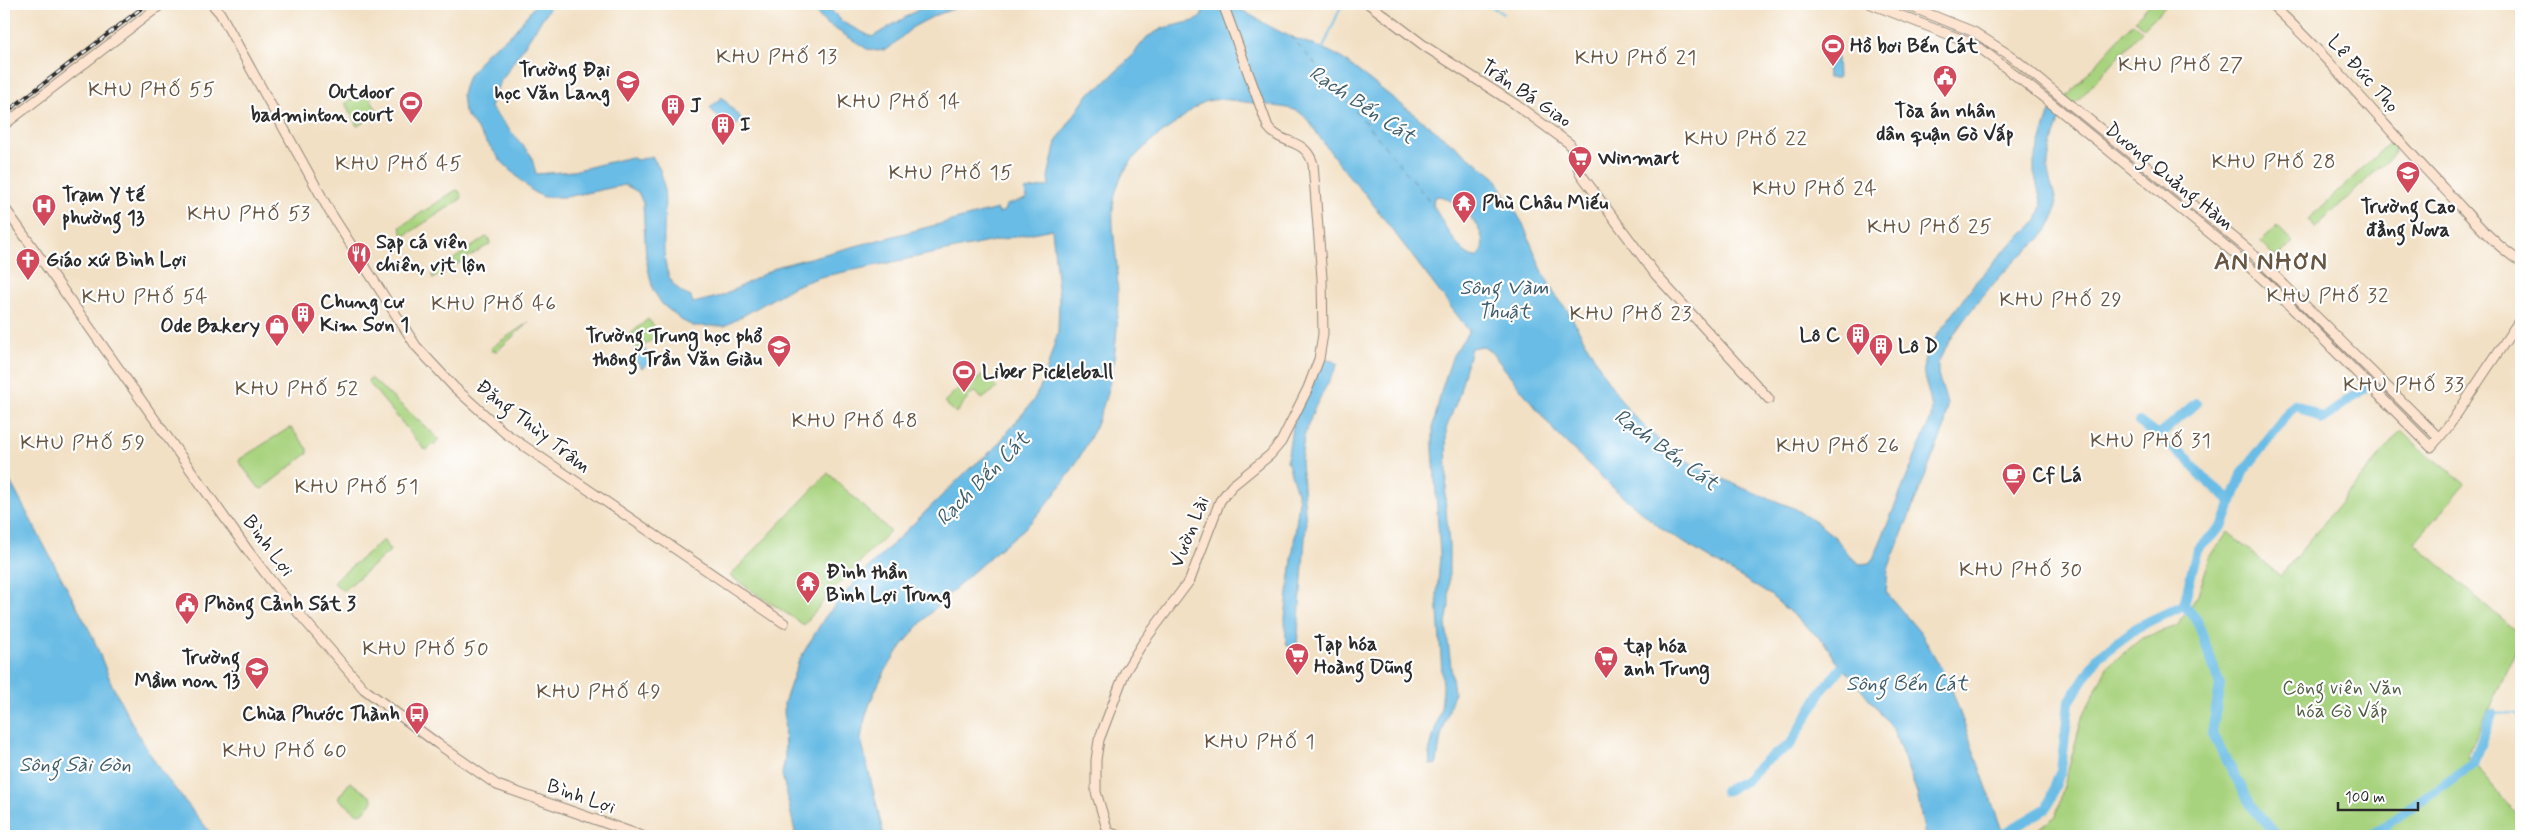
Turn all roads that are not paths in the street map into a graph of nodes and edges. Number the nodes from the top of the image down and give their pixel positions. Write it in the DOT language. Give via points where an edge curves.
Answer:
graph roads {
  1 [pos="162,4"];
  2 [pos="212,4"];
  3 [pos="1223,4"];
  4 [pos="1229,4"];
  5 [pos="1368,4"];
  6 [pos="1871,4"];
  7 [pos="1904,4"];
  8 [pos="2271,4"];
  9 [pos="218,8"];
  10 [pos="1990,41"];
  11 [pos="1984,51"];
  12 [pos="4,125"];
  13 [pos="1271,127"];
  14 [pos="4,206"];
  15 [pos="2521,262"];
  16 [pos="2521,318"];
  17 [pos="1769,399"];
  18 [pos="2438,438"];
  19 [pos="784,623"];
  20 [pos="642,836"];
  21 [pos="1119,836"];
  1 -- 12 [label="street"];
  2 -- 9 [label="street, Đặng Thùy Trâm"];
  3 -- 13 [label="street"];
  4 -- 13 [label="street"];
  5 -- 17 [label="street, Trần Bá Giao" via="1431,51 1570,144 1580,173 1656,275"];
  6 -- 11 [label="street, Dương Quảng Hàm" via="1956,36"];
  7 -- 10 [label="street, Dương Quảng Hàm"];
  8 -- 15 [label="street, Lê Đức Thọ" via="2309,40 2405,148 2504,249"];
  9 -- 19 [label="street, Đặng Thùy Trâm" via="333,217 416,346 479,411 510,437"];
  10 -- 11 [label="street"];
  10 -- 18 [label="street, Dương Quảng Hàm" via="2249,250"];
  11 -- 18 [label="street, Dương Quảng Hàm" via="2233,252 2431,447"];
  13 -- 21 [label="street, Vườn Lài" via="1281,137 1304,148 1313,164 1322,278 1322,350 1308,388 1281,442 1220,501 1190,580 1142,644 1126,672 1098,740 1096,760 1096,792 1108,832"];
  14 -- 20 [label="street, Bình Lợi" via="249,552 368,693 497,785"];
  16 -- 18 [label="street"];
}
